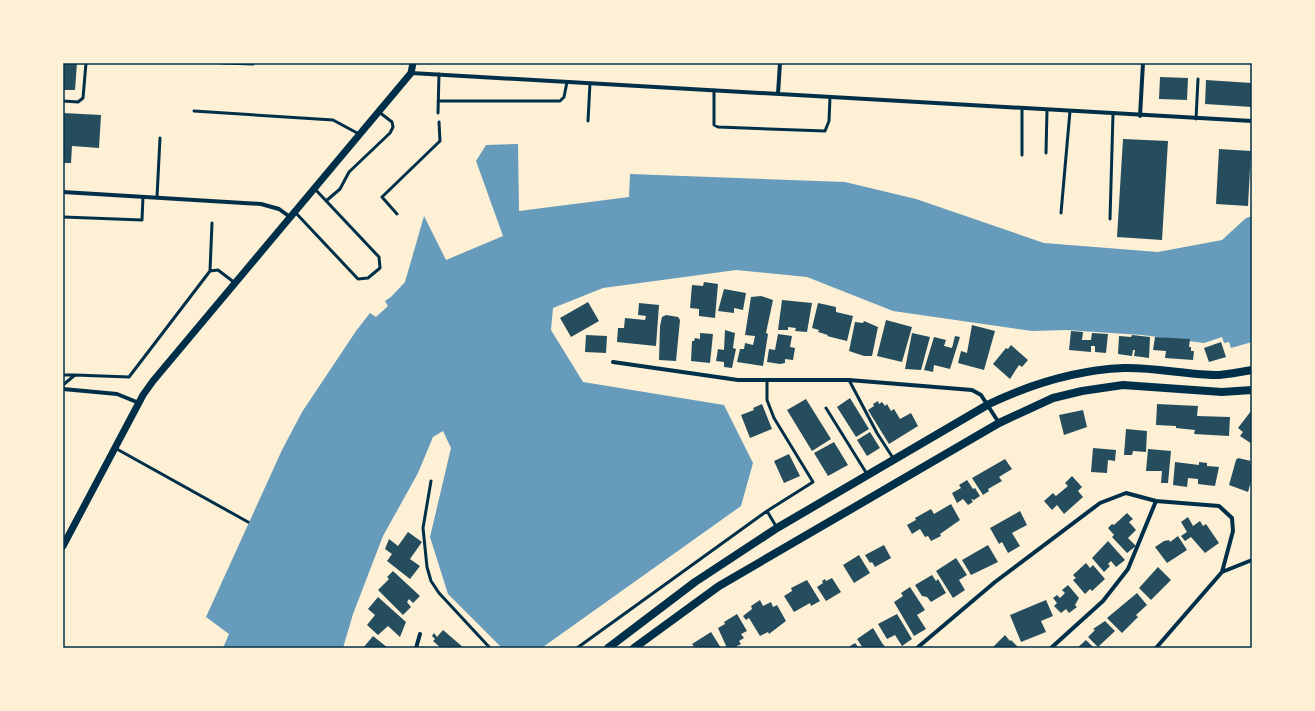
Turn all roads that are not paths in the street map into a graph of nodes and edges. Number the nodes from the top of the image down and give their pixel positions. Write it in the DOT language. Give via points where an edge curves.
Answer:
graph roads {
  1 [pos="86,63"];
  2 [pos="223,63"];
  3 [pos="413,63"];
  4 [pos="780,63"];
  5 [pos="1143,63"];
  6 [pos="253,64"];
  7 [pos="411,73"];
  8 [pos="439,74"];
  9 [pos="1198,79"];
  10 [pos="567,82"];
  11 [pos="590,83"];
  12 [pos="714,90"];
  13 [pos="778,94"];
  14 [pos="830,97"];
  15 [pos="63,101"];
  16 [pos="438,101"];
  17 [pos="1022,109"];
  18 [pos="1047,110"];
  19 [pos="194,111"];
  20 [pos="379,111"];
  21 [pos="1070,111"];
  22 [pos="438,113"];
  23 [pos="1113,114"];
  24 [pos="1140,116"];
  25 [pos="1196,119"];
  26 [pos="588,121"];
  27 [pos="1252,121"];
  28 [pos="439,122"];
  29 [pos="359,134"];
  30 [pos="160,138"];
  31 [pos="1046,154"];
  32 [pos="1022,155"];
  33 [pos="314,188"];
  34 [pos="63,192"];
  35 [pos="143,196"];
  36 [pos="157,197"];
  37 [pos="326,201"];
  38 [pos="1061,213"];
  39 [pos="292,214"];
  40 [pos="397,214"];
  41 [pos="63,217"];
  42 [pos="1110,219"];
  43 [pos="212,223"];
  44 [pos="210,271"];
  45 [pos="235,283"];
  46 [pos="613,362"];
  47 [pos="1252,370"];
  48 [pos="63,375"];
  49 [pos="75,375"];
  50 [pos="849,380"];
  51 [pos="767,382"];
  52 [pos="63,385"];
  53 [pos="63,389"];
  54 [pos="1252,390"];
  55 [pos="139,403"];
  56 [pos="989,404"];
  57 [pos="826,408"];
  58 [pos="1000,423"];
  59 [pos="115,448"];
  60 [pos="894,460"];
  61 [pos="868,475"];
  62 [pos="431,482"];
  63 [pos="1156,501"];
  64 [pos="767,511"];
  65 [pos="248,522"];
  66 [pos="777,528"];
  67 [pos="63,546"];
  68 [pos="1252,560"];
  69 [pos="1222,572"];
  70 [pos="420,634"];
  71 [pos="416,648"];
  72 [pos="490,648"];
  73 [pos="577,648"];
  74 [pos="608,648"];
  75 [pos="634,648"];
  76 [pos="917,648"];
  77 [pos="1051,648"];
  78 [pos="1156,648"];
  1 -- 15 [label="lane" via="84,98 78,102"];
  2 -- 6 [label="lane"];
  3 -- 7 [label="street"];
  4 -- 13 [label="street"];
  5 -- 24 [label="street"];
  7 -- 8 [label="street"];
  7 -- 20 [label="street"];
  8 -- 10 [label="street"];
  8 -- 16 [label="lane"];
  9 -- 25 [label="lane"];
  10 -- 11 [label="street"];
  10 -- 16 [label="lane" via="564,97 560,101"];
  11 -- 12 [label="street"];
  11 -- 26 [label="lane"];
  12 -- 13 [label="street"];
  12 -- 14 [label="lane" via="713,116 714,125 718,127 825,131 829,121"];
  13 -- 14 [label="street"];
  14 -- 17 [label="street"];
  16 -- 22 [label="lane"];
  17 -- 18 [label="street"];
  17 -- 32 [label="lane"];
  18 -- 21 [label="street"];
  18 -- 31 [label="lane"];
  19 -- 29 [label="lane" via="333,120"];
  20 -- 29 [label="street"];
  20 -- 37 [label="lane" via="392,122 390,133 349,172 340,189"];
  21 -- 23 [label="street"];
  21 -- 38 [label="lane"];
  23 -- 24 [label="street"];
  23 -- 42 [label="lane"];
  24 -- 25 [label="street"];
  25 -- 27 [label="street"];
  28 -- 40 [label="lane" via="440,141 382,196"];
  29 -- 33 [label="street"];
  30 -- 36 [label="lane"];
  33 -- 37 [label="lane"];
  33 -- 39 [label="street"];
  34 -- 35 [label="street"];
  35 -- 36 [label="street"];
  35 -- 41 [label="lane" via="142,220"];
  36 -- 39 [label="street" via="261,204"];
  37 -- 39 [label="lane" via="379,257 380,268 368,278 358,279"];
  39 -- 45 [label="street"];
  43 -- 44 [label="lane"];
  44 -- 45 [label="lane" via="218,270"];
  44 -- 49 [label="lane" via="129,377"];
  45 -- 55 [label="street" via="156,378"];
  46 -- 51 [label="street"];
  47 -- 56 [label="main road" via="1219,375 1124,368 1084,373 1046,381"];
  48 -- 49 [label="lane"];
  49 -- 52 [label="lane"];
  50 -- 51 [label="street"];
  50 -- 56 [label="street" via="972,390"];
  50 -- 60 [label="lane"];
  51 -- 64 [label="lane" via="767,400 774,418 813,482"];
  53 -- 55 [label="street" via="117,394"];
  54 -- 58 [label="main road" via="1222,392 1123,385 1053,398"];
  55 -- 59 [label="street"];
  56 -- 58 [label="street"];
  56 -- 60 [label="main road"];
  57 -- 61 [label="lane"];
  58 -- 75 [label="main road" via="719,586"];
  59 -- 65 [label="lane"];
  59 -- 67 [label="street"];
  60 -- 61 [label="main road"];
  61 -- 66 [label="main road"];
  62 -- 72 [label="lane" via="423,528 431,581 439,594"];
  63 -- 69 [label="street" via="1219,506 1232,518 1233,531"];
  63 -- 76 [label="street" via="1126,493 1100,503 995,582"];
  63 -- 77 [label="street" via="1128,569 1103,601"];
  64 -- 66 [label="lane"];
  64 -- 73 [label="lane"];
  66 -- 74 [label="main road" via="695,582"];
  68 -- 69 [label="street"];
  69 -- 78 [label="street"];
  70 -- 71 [label="street"];
}
